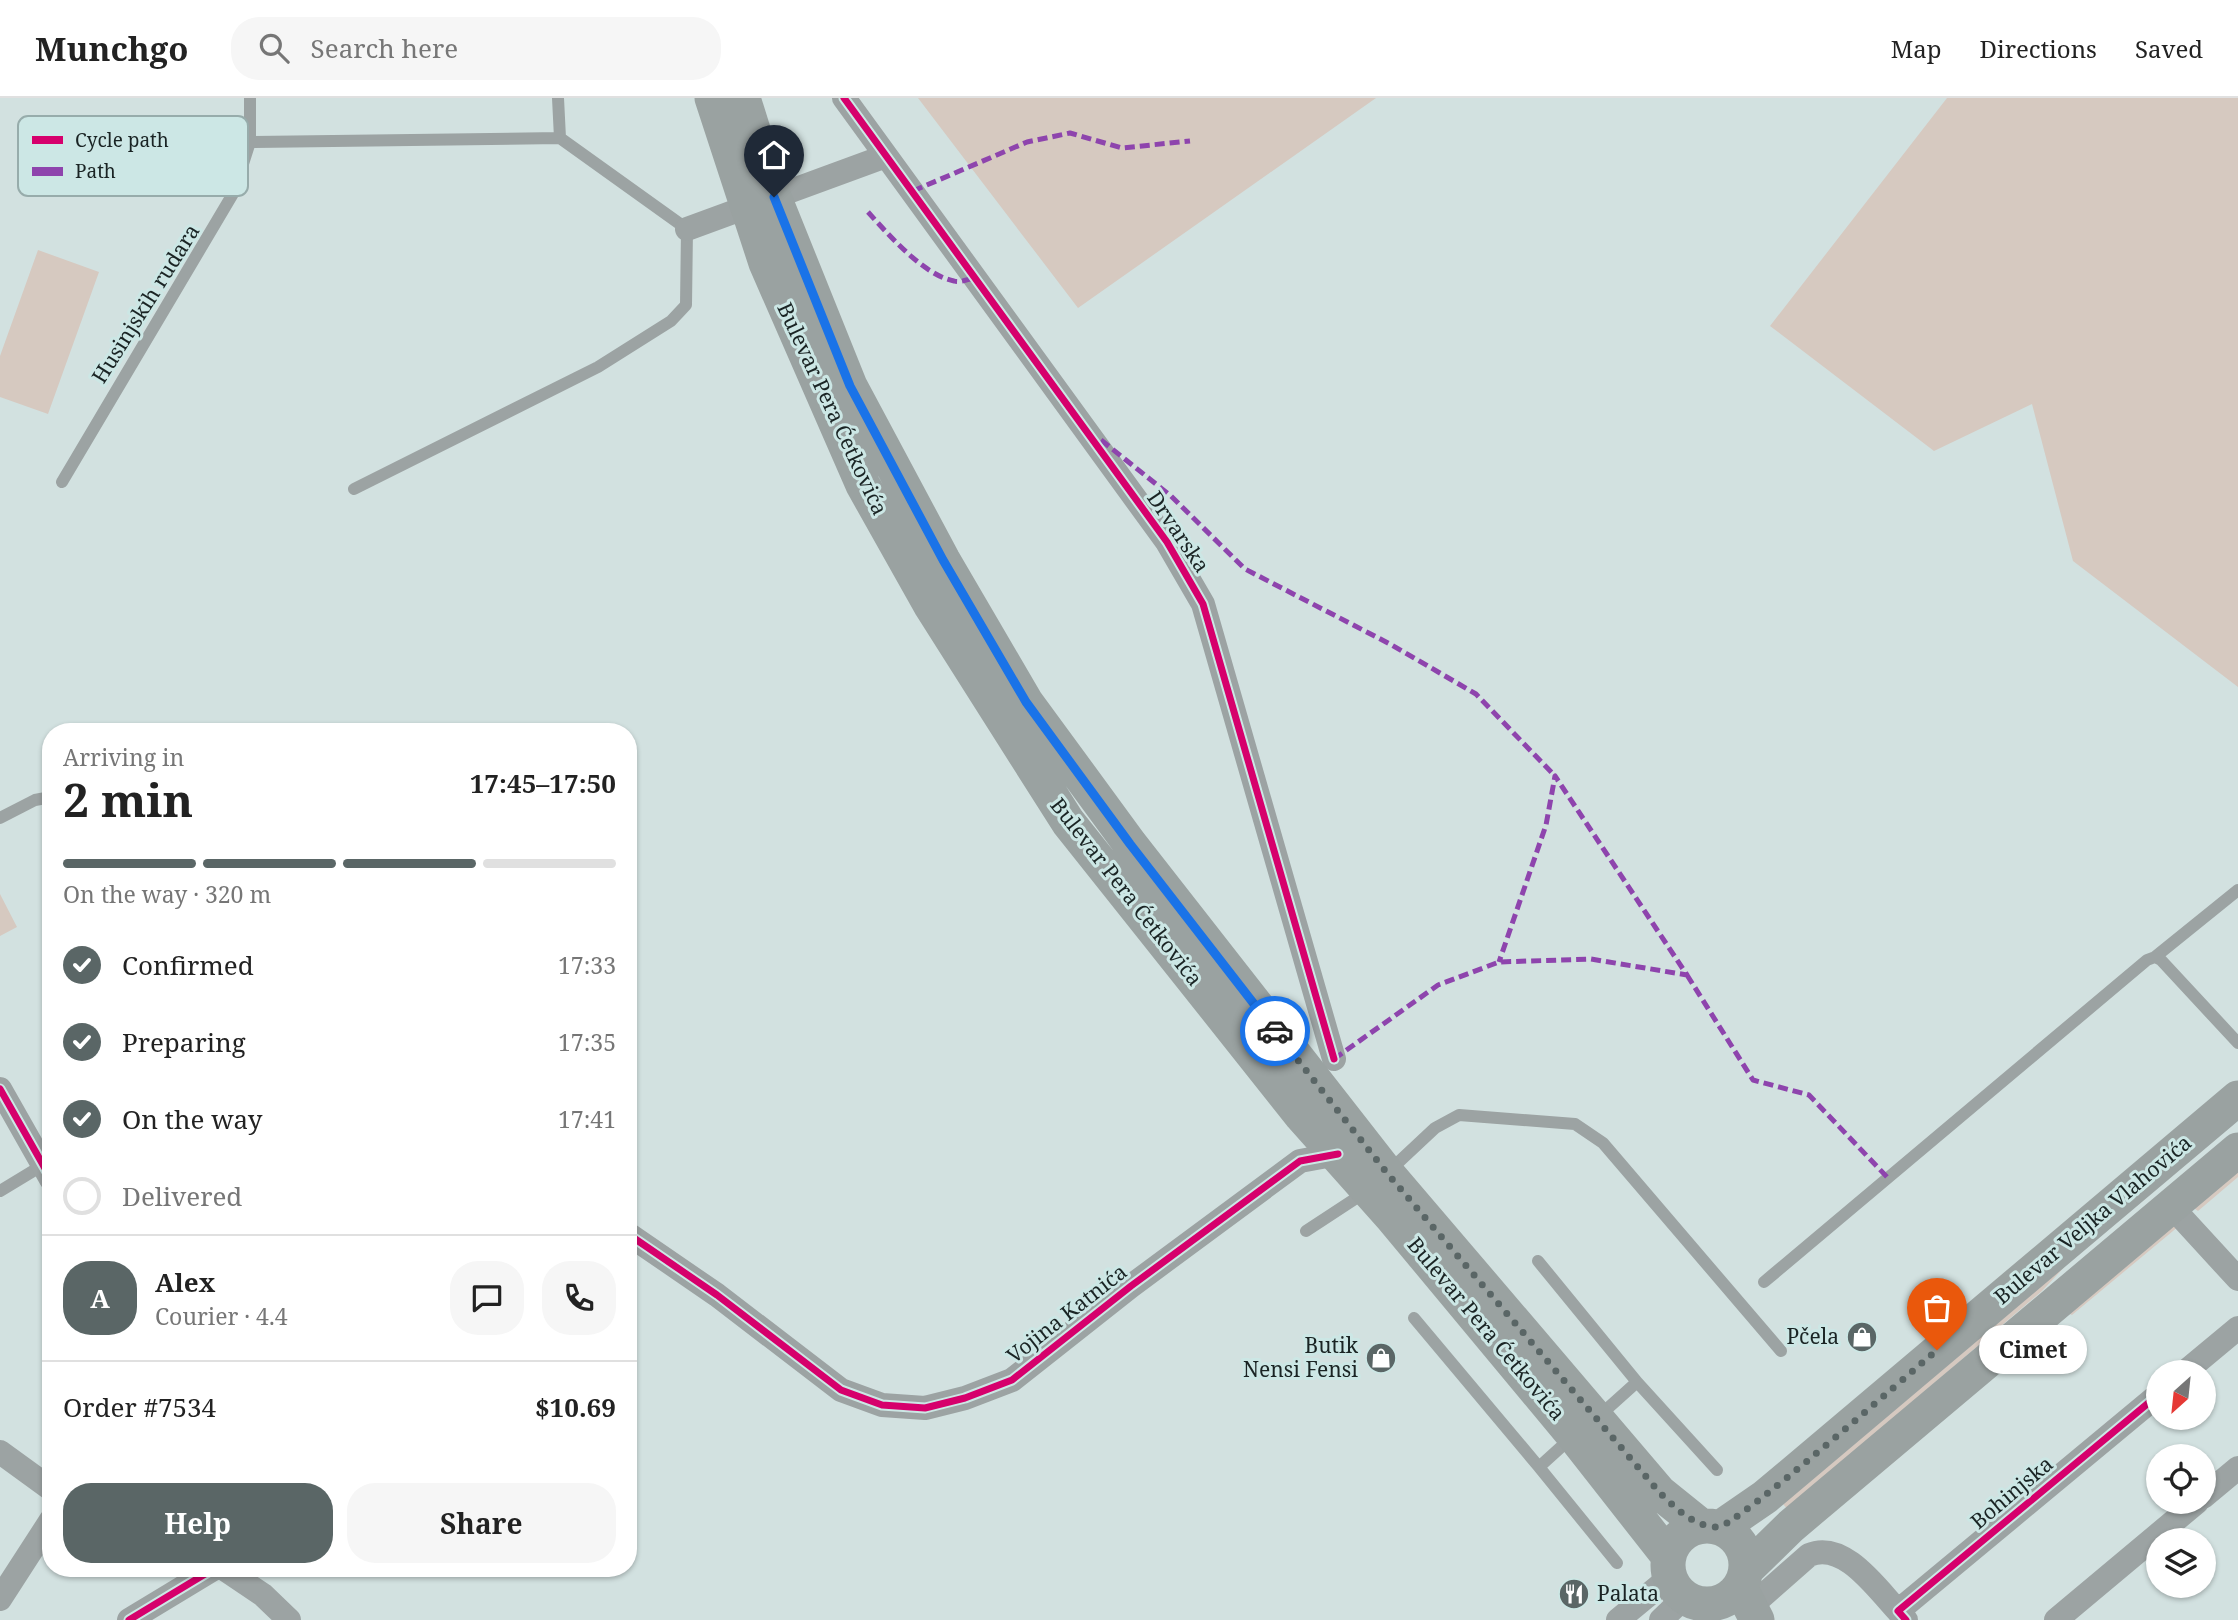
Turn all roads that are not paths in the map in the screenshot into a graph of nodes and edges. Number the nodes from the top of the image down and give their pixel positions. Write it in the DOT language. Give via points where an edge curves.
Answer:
graph roads {
  1 [pos="250,98"];
  2 [pos="558,98"];
  3 [pos="712,98"];
  4 [pos="743,98"];
  5 [pos="844,98"];
  6 [pos="560,138"];
  7 [pos="250,142"];
  8 [pos="248,148"];
  9 [pos="886,156"];
  10 [pos="232,196"];
  11 [pos="760,202"];
  12 [pos="687,229"];
  13 [pos="62,482"];
  14 [pos="354,489"];
  15 [pos="42,799"];
  16 [pos="0,818"];
  17 [pos="2238,890"];
  18 [pos="2155,957"];
  19 [pos="2238,1043"];
  20 [pos="1334,1059"];
  21 [pos="0,1089"];
  22 [pos="2238,1098"];
  23 [pos="2238,1150"];
  24 [pos="1338,1154"];
  25 [pos="42,1163"];
  26 [pos="42,1174"];
  27 [pos="1378,1182"];
  28 [pos="0,1191"];
  29 [pos="2171,1206"];
  30 [pos="1306,1231"];
  31 [pos="637,1240"];
  32 [pos="1538,1261"];
  33 [pos="2238,1279"];
  34 [pos="1764,1282"];
  35 [pos="1414,1318"];
  36 [pos="2238,1328"];
  37 [pos="1780,1351"];
  38 [pos="2199,1360"];
  39 [pos="1637,1382"];
  40 [pos="2146,1405"];
  41 [pos="1585,1427"];
  42 [pos="0,1452"];
  43 [pos="1539,1467"];
  44 [pos="2238,1468"];
  45 [pos="1717,1470"];
  46 [pos="42,1482"];
  47 [pos="2216,1486"];
  48 [pos="2183,1514"];
  49 [pos="1711,1527"];
  50 [pos="42,1534"];
  51 [pos="1617,1563"];
  52 [pos="200,1577"];
  53 [pos="236,1577"];
  54 [pos="1711,1596"];
  55 [pos="0,1599"];
  56 [pos="1902,1616"];
  57 [pos="129,1620"];
  58 [pos="289,1620"];
  59 [pos="1618,1620"];
  60 [pos="2056,1620"];
  1 -- 7 [label="lane, Husinjskih rudara"];
  2 -- 6 [label="lane"];
  3 -- 11 [label="main road, Bulevar Pera Ćetkovića"];
  4 -- 11 [label="main road, Bulevar Pera Ćetkovića"];
  5 -- 9 [label="street, Drvarska"];
  6 -- 7 [label="lane"];
  6 -- 12 [label="lane"];
  7 -- 8 [label="lane, Husinjskih rudara"];
  9 -- 11 [label="street"];
  9 -- 20 [label="street, Drvarska" via="1167,542 1203,604"];
  10 -- 13 [label="lane, Husinjskih rudara"];
  11 -- 12 [label="street"];
  11 -- 24 [label="main road, Bulevar Pera Ćetkovića" via="766,262 863,485 931,606 1068,822 1301,1115"];
  11 -- 27 [label="main road, Bulevar Pera Ćetkovića" via="850,386 1026,702"];
  12 -- 14 [label="lane" via="686,305 671,321 598,367"];
  15 -- 16 [label="lane"];
  17 -- 18 [label="lane"];
  18 -- 19 [label="lane"];
  18 -- 34 [label="lane"];
  21 -- 25 [label="street"];
  22 -- 49 [label="main road, Bulevar Veljka Vlahovića" via="1765,1497"];
  23 -- 29 [label="main road, Bulevar Veljka Vlahovića"];
  24 -- 27 [label="main road, Bulevar Pera Ćetkovića"];
  24 -- 31 [label="street, Vojina Katnića" via="1300,1161 1130,1286 1013,1380 925,1408 882,1405 841,1390"];
  26 -- 28 [label="lane"];
  27 -- 30 [label="lane"];
  27 -- 37 [label="lane" via="1435,1128 1459,1115 1575,1124 1603,1143"];
  27 -- 41 [label="main road, Bulevar Pera Ćetkovića"];
  29 -- 33 [label="street"];
  29 -- 54 [label="main road, Bulevar Veljka Vlahovića"];
  32 -- 39 [label="lane"];
  35 -- 43 [label="lane"];
  36 -- 38 [label="street"];
  39 -- 41 [label="lane"];
  39 -- 45 [label="lane"];
  40 -- 56 [label="street, Bohinjska"];
  41 -- 43 [label="lane"];
  41 -- 49 [label="main road, Bulevar Pera Ćetkovića" via="1660,1493"];
  41 -- 54 [label="main road, Bulevar Pera Ćetkovića"];
  42 -- 46 [label="street"];
  43 -- 51 [label="lane"];
  44 -- 47 [label="street"];
  48 -- 60 [label="street"];
  49 -- 54 [label="main road, Bulevar Pera Ćetkovića" via="1730,1532 1743,1548"];
  49 -- 54 [label="main road, Bulevar Veljka Vlahovića" via="1680,1536"];
  50 -- 55 [label="street"];
  52 -- 57 [label="street"];
  53 -- 58 [label="street"];
  54 -- 56 [label="street" via="1820,1551 1849,1562"];
  54 -- 59 [label="street"];
}
